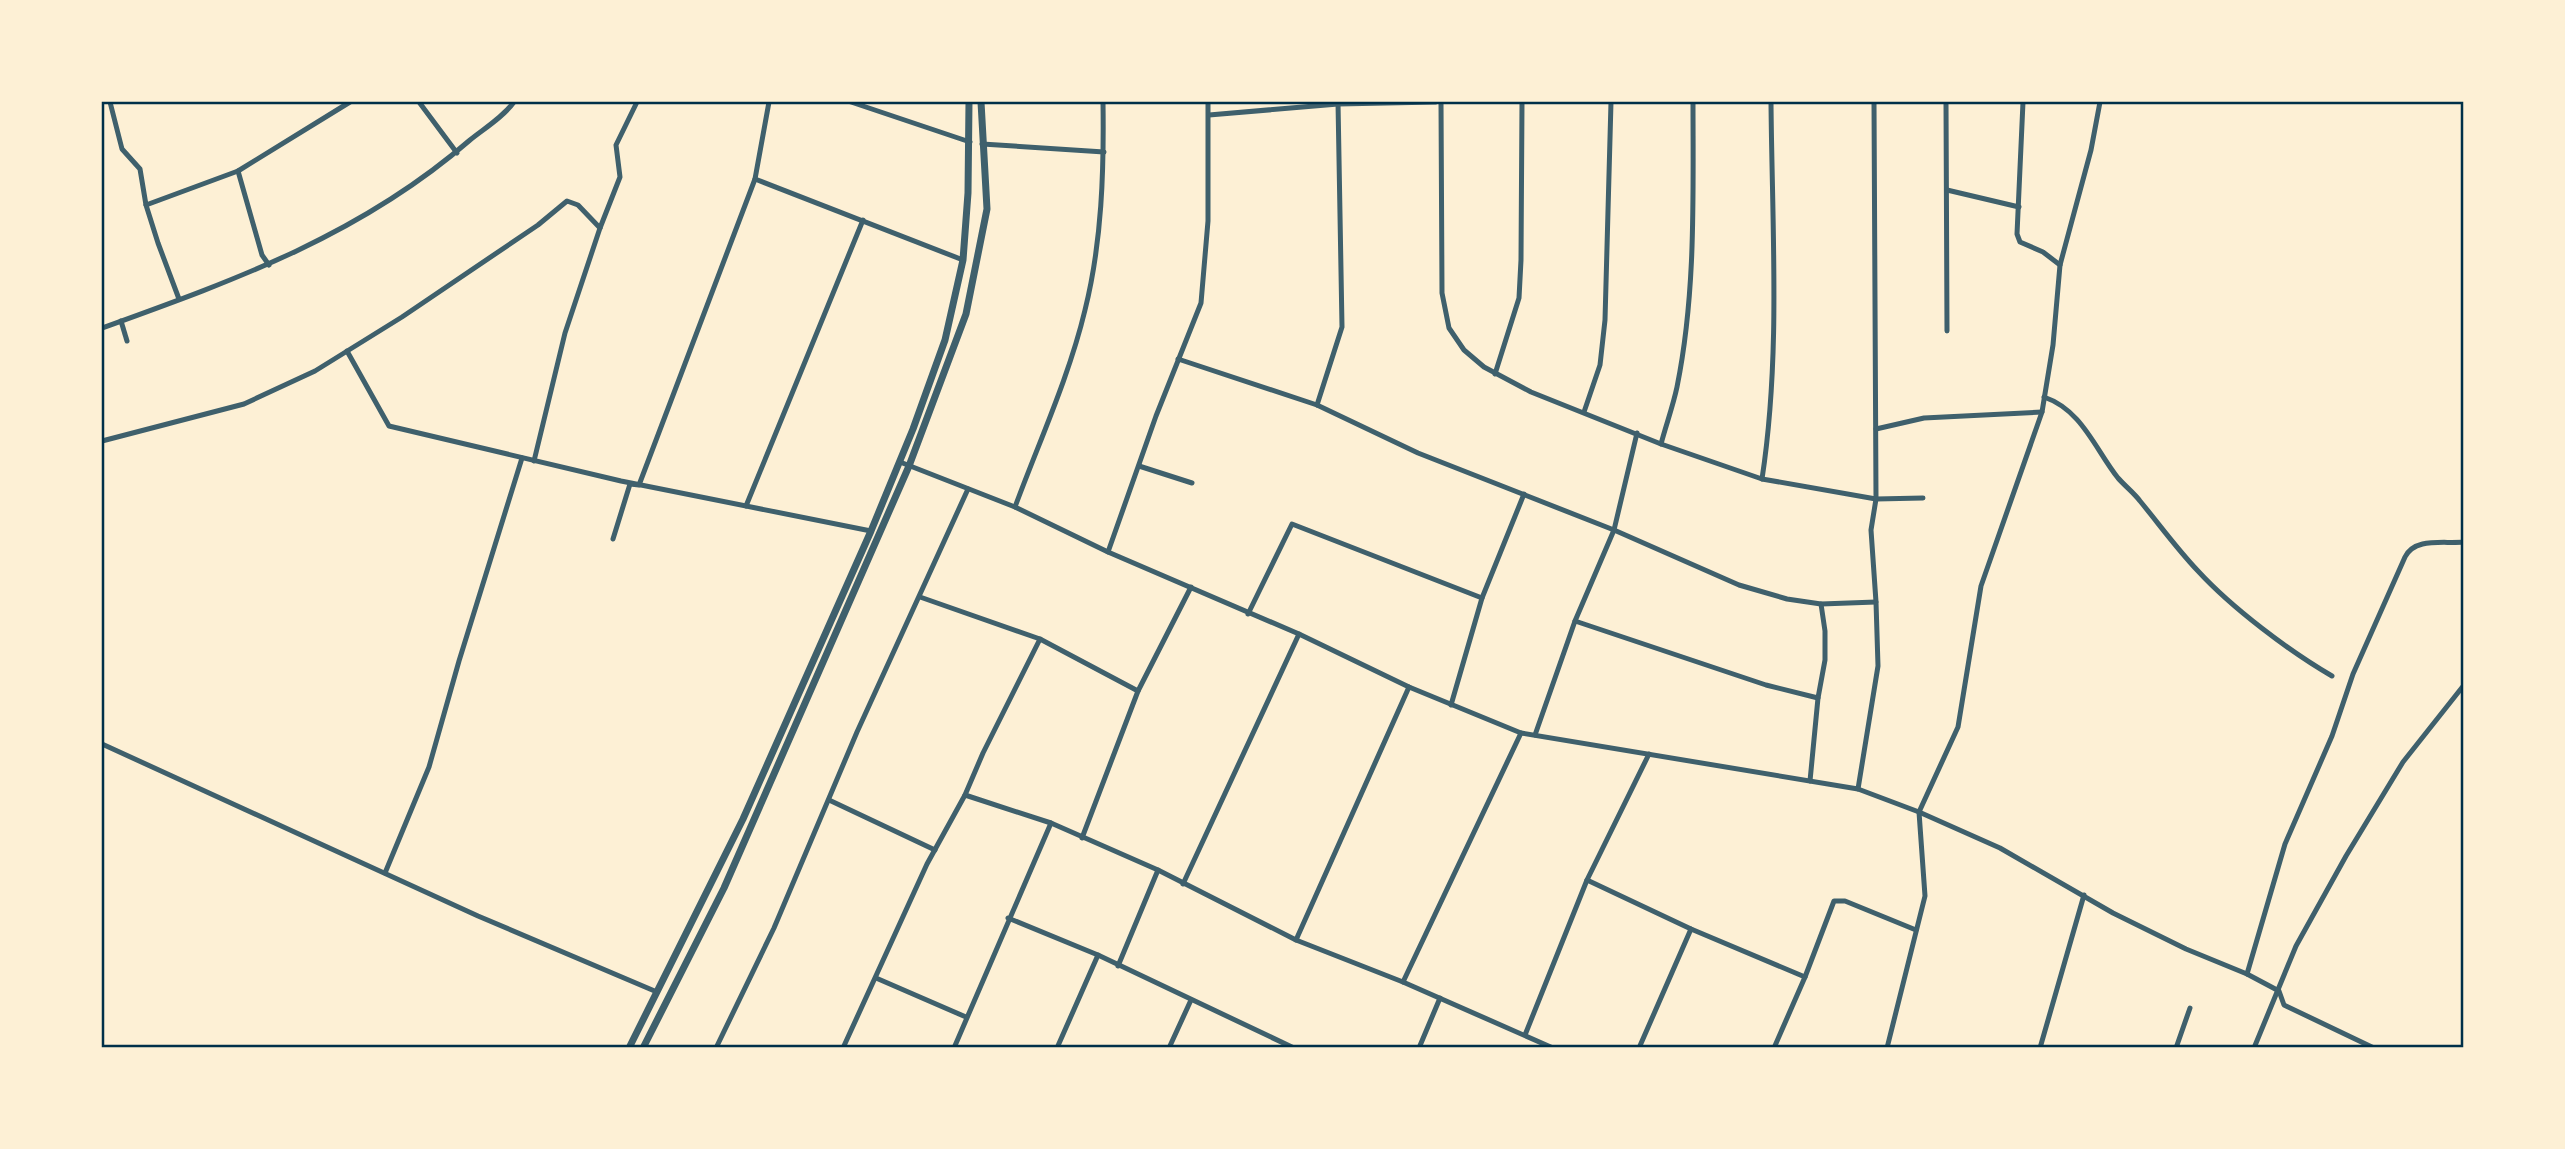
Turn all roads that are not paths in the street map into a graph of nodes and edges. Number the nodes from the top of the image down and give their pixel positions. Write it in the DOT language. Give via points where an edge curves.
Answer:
graph roads {
  1 [pos="110,102"];
  2 [pos="350,102"];
  3 [pos="419,102"];
  4 [pos="514,102"];
  5 [pos="637,102"];
  6 [pos="769,102"];
  7 [pos="851,102"];
  8 [pos="969,102"];
  9 [pos="981,102"];
  10 [pos="1102,102"];
  11 [pos="1208,102"];
  12 [pos="1438,102"];
  13 [pos="1522,102"];
  14 [pos="1611,102"];
  15 [pos="1693,102"];
  16 [pos="1771,102"];
  17 [pos="1874,102"];
  18 [pos="1946,102"];
  19 [pos="2024,102"];
  20 [pos="2100,102"];
  21 [pos="1338,103"];
  22 [pos="1209,116"];
  23 [pos="970,142"];
  24 [pos="982,144"];
  25 [pos="1104,152"];
  26 [pos="457,153"];
  27 [pos="238,171"];
  28 [pos="755,178"];
  29 [pos="1947,190"];
  30 [pos="146,205"];
  31 [pos="2019,207"];
  32 [pos="863,220"];
  33 [pos="600,228"];
  34 [pos="963,260"];
  35 [pos="269,265"];
  36 [pos="2060,265"];
  37 [pos="179,299"];
  38 [pos="121,321"];
  39 [pos="102,328"];
  40 [pos="1947,331"];
  41 [pos="127,341"];
  42 [pos="347,351"];
  43 [pos="1178,359"];
  44 [pos="1495,374"];
  45 [pos="2045,397"];
  46 [pos="1317,405"];
  47 [pos="1584,412"];
  48 [pos="2042,412"];
  49 [pos="1876,429"];
  50 [pos="1637,433"];
  51 [pos="102,441"];
  52 [pos="1661,444"];
  53 [pos="523,458"];
  54 [pos="534,461"];
  55 [pos="900,462"];
  56 [pos="909,466"];
  57 [pos="1139,466"];
  58 [pos="1762,480"];
  59 [pos="1192,483"];
  60 [pos="639,485"];
  61 [pos="968,489"];
  62 [pos="1524,494"];
  63 [pos="1923,498"];
  64 [pos="1876,499"];
  65 [pos="746,506"];
  66 [pos="1015,507"];
  67 [pos="1615,530"];
  68 [pos="871,531"];
  69 [pos="613,539"];
  70 [pos="2463,542"];
  71 [pos="1108,552"];
  72 [pos="1191,587"];
  73 [pos="920,597"];
  74 [pos="1482,598"];
  75 [pos="1876,602"];
  76 [pos="1821,604"];
  77 [pos="1248,614"];
  78 [pos="1575,621"];
  79 [pos="1298,634"];
  80 [pos="1040,639"];
  81 [pos="2332,677"];
  82 [pos="2463,685"];
  83 [pos="1409,687"];
  84 [pos="1138,691"];
  85 [pos="1818,698"];
  86 [pos="1451,705"];
  87 [pos="1521,733"];
  88 [pos="1535,735"];
  89 [pos="102,744"];
  90 [pos="1649,754"];
  91 [pos="1810,781"];
  92 [pos="1858,789"];
  93 [pos="965,795"];
  94 [pos="829,800"];
  95 [pos="1919,812"];
  96 [pos="1051,823"];
  97 [pos="1082,838"];
  98 [pos="935,850"];
  99 [pos="1157,870"];
  100 [pos="385,873"];
  101 [pos="1587,880"];
  102 [pos="1183,884"];
  103 [pos="2084,895"];
  104 [pos="1008,918"];
  105 [pos="1691,929"];
  106 [pos="1916,930"];
  107 [pos="1296,940"];
  108 [pos="1098,955"];
  109 [pos="1118,966"];
  110 [pos="2247,974"];
  111 [pos="1805,977"];
  112 [pos="876,978"];
  113 [pos="1404,982"];
  114 [pos="2278,991"];
  115 [pos="657,992"];
  116 [pos="1440,998"];
  117 [pos="1191,1000"];
  118 [pos="2190,1008"];
  119 [pos="967,1017"];
  120 [pos="1525,1035"];
  121 [pos="1539,1044"];
  122 [pos="629,1048"];
  123 [pos="643,1048"];
  124 [pos="716,1048"];
  125 [pos="843,1048"];
  126 [pos="954,1048"];
  127 [pos="1058,1048"];
  128 [pos="1168,1048"];
  129 [pos="1294,1048"];
  130 [pos="1419,1048"];
  131 [pos="1553,1048"];
  132 [pos="1639,1048"];
  133 [pos="1773,1048"];
  134 [pos="1887,1048"];
  135 [pos="2040,1048"];
  136 [pos="2176,1048"];
  137 [pos="2254,1048"];
  138 [pos="2374,1048"];
  1 -- 30 [label="street" via="122,149 140,169"];
  2 -- 27 [label="street"];
  3 -- 26 [label="street"];
  4 -- 26 [label="street"];
  5 -- 33 [label="street" via="616,145 620,177"];
  6 -- 28 [label="street"];
  7 -- 23 [label="street"];
  8 -- 23 [label="street"];
  9 -- 24 [label="street"];
  10 -- 25 [label="street"];
  11 -- 22 [label="street"];
  12 -- 21 [label="street"];
  12 -- 44 [label="street" via="1441,293 1449,328 1464,350"];
  13 -- 44 [label="street" via="1519,298"];
  14 -- 47 [label="street" via="1605,320 1600,365"];
  15 -- 52 [label="street" via="1693,220 1686,336"];
  16 -- 58 [label="street" via="1773,349"];
  17 -- 49 [label="street"];
  18 -- 29 [label="street"];
  19 -- 31 [label="street"];
  20 -- 36 [label="street"];
  21 -- 22 [label="street"];
  21 -- 46 [label="street" via="1342,327"];
  22 -- 43 [label="street" via="1201,303"];
  23 -- 34 [label="street"];
  24 -- 25 [label="street"];
  24 -- 56 [label="street" via="987,209 966,314"];
  25 -- 66 [label="street" via="1097,251 1085,310"];
  26 -- 35 [label="street" via="354,222"];
  27 -- 30 [label="street"];
  27 -- 35 [label="street" via="262,255"];
  28 -- 32 [label="street"];
  28 -- 60 [label="street"];
  29 -- 31 [label="street"];
  29 -- 40 [label="street"];
  30 -- 37 [label="street"];
  31 -- 36 [label="street" via="2020,242"];
  32 -- 34 [label="street"];
  32 -- 65 [label="street"];
  33 -- 42 [label="street" via="578,205 567,201"];
  33 -- 54 [label="street" via="565,333"];
  34 -- 55 [label="street" via="945,340"];
  35 -- 37 [label="street"];
  36 -- 45 [label="street"];
  37 -- 38 [label="street"];
  38 -- 39 [label="street"];
  38 -- 41 [label="street"];
  42 -- 51 [label="street" via="244,404"];
  42 -- 53 [label="street" via="389,426"];
  43 -- 46 [label="street"];
  43 -- 57 [label="street"];
  44 -- 47 [label="street"];
  45 -- 48 [label="street"];
  45 -- 81 [label="street" via="2074,415 2118,478 2198,571 2238,608"];
  46 -- 62 [label="street" via="1418,453"];
  47 -- 50 [label="street"];
  48 -- 49 [label="street" via="1924,418"];
  48 -- 95 [label="street" via="1981,586 1958,727"];
  49 -- 64 [label="street"];
  50 -- 52 [label="street"];
  50 -- 67 [label="street"];
  52 -- 58 [label="street"];
  53 -- 54 [label="street"];
  53 -- 100 [label="street" via="429,767"];
  54 -- 60 [label="street"];
  55 -- 56 [label="street"];
  55 -- 68 [label="street"];
  56 -- 61 [label="street"];
  56 -- 123 [label="street" via="724,888"];
  57 -- 59 [label="street"];
  57 -- 71 [label="street"];
  58 -- 64 [label="street"];
  60 -- 65 [label="street"];
  60 -- 69 [label="street" via="630,484"];
  61 -- 66 [label="street"];
  61 -- 73 [label="street"];
  62 -- 67 [label="street"];
  62 -- 74 [label="street"];
  63 -- 64 [label="street"];
  64 -- 75 [label="street" via="1871,530"];
  65 -- 68 [label="street"];
  66 -- 71 [label="street"];
  67 -- 76 [label="street" via="1739,585"];
  67 -- 78 [label="street"];
  68 -- 115 [label="street" via="743,819"];
  70 -- 110 [label="street" via="2418,543 2404,557 2285,844"];
  71 -- 72 [label="street"];
  72 -- 77 [label="street"];
  72 -- 84 [label="street"];
  73 -- 80 [label="street"];
  73 -- 94 [label="street"];
  74 -- 77 [label="street" via="1293,524"];
  74 -- 86 [label="street"];
  75 -- 76 [label="street"];
  75 -- 92 [label="street" via="1878,666"];
  76 -- 85 [label="street" via="1825,660"];
  77 -- 79 [label="street"];
  78 -- 85 [label="street"];
  78 -- 88 [label="street"];
  79 -- 83 [label="street"];
  79 -- 102 [label="street"];
  80 -- 84 [label="street"];
  80 -- 93 [label="street"];
  82 -- 114 [label="street" via="2403,762 2346,856 2296,946"];
  83 -- 86 [label="street"];
  83 -- 107 [label="street"];
  84 -- 97 [label="street"];
  85 -- 91 [label="street"];
  86 -- 87 [label="street"];
  87 -- 88 [label="street"];
  87 -- 113 [label="street"];
  88 -- 90 [label="street"];
  89 -- 100 [label="street"];
  90 -- 91 [label="street"];
  90 -- 101 [label="street"];
  91 -- 92 [label="street"];
  92 -- 95 [label="street"];
  93 -- 96 [label="street"];
  93 -- 98 [label="street"];
  94 -- 98 [label="street"];
  94 -- 124 [label="street"];
  95 -- 103 [label="street"];
  95 -- 106 [label="street" via="1925,895"];
  96 -- 97 [label="street"];
  96 -- 104 [label="street"];
  97 -- 99 [label="street"];
  98 -- 112 [label="street"];
  99 -- 102 [label="street"];
  99 -- 109 [label="street"];
  100 -- 115 [label="street"];
  101 -- 105 [label="street"];
  101 -- 120 [label="street"];
  102 -- 107 [label="street"];
  103 -- 110 [label="street" via="2186,949"];
  103 -- 135 [label="street"];
  104 -- 108 [label="street"];
  104 -- 119 [label="street"];
  105 -- 111 [label="street"];
  105 -- 132 [label="street"];
  106 -- 111 [label="street" via="1846,901 1834,901"];
  106 -- 134 [label="street"];
  107 -- 113 [label="street"];
  108 -- 109 [label="street"];
  108 -- 127 [label="street"];
  109 -- 117 [label="street"];
  110 -- 114 [label="street"];
  111 -- 133 [label="street"];
  112 -- 119 [label="street"];
  112 -- 125 [label="street"];
  113 -- 116 [label="street"];
  114 -- 137 [label="street"];
  114 -- 138 [label="street" via="2284,1005"];
  115 -- 122 [label="street"];
  116 -- 120 [label="street"];
  116 -- 130 [label="street"];
  117 -- 128 [label="street"];
  117 -- 129 [label="street"];
  118 -- 136 [label="street"];
  119 -- 126 [label="street"];
  120 -- 121 [label="street"];
  121 -- 131 [label="street"];
}
